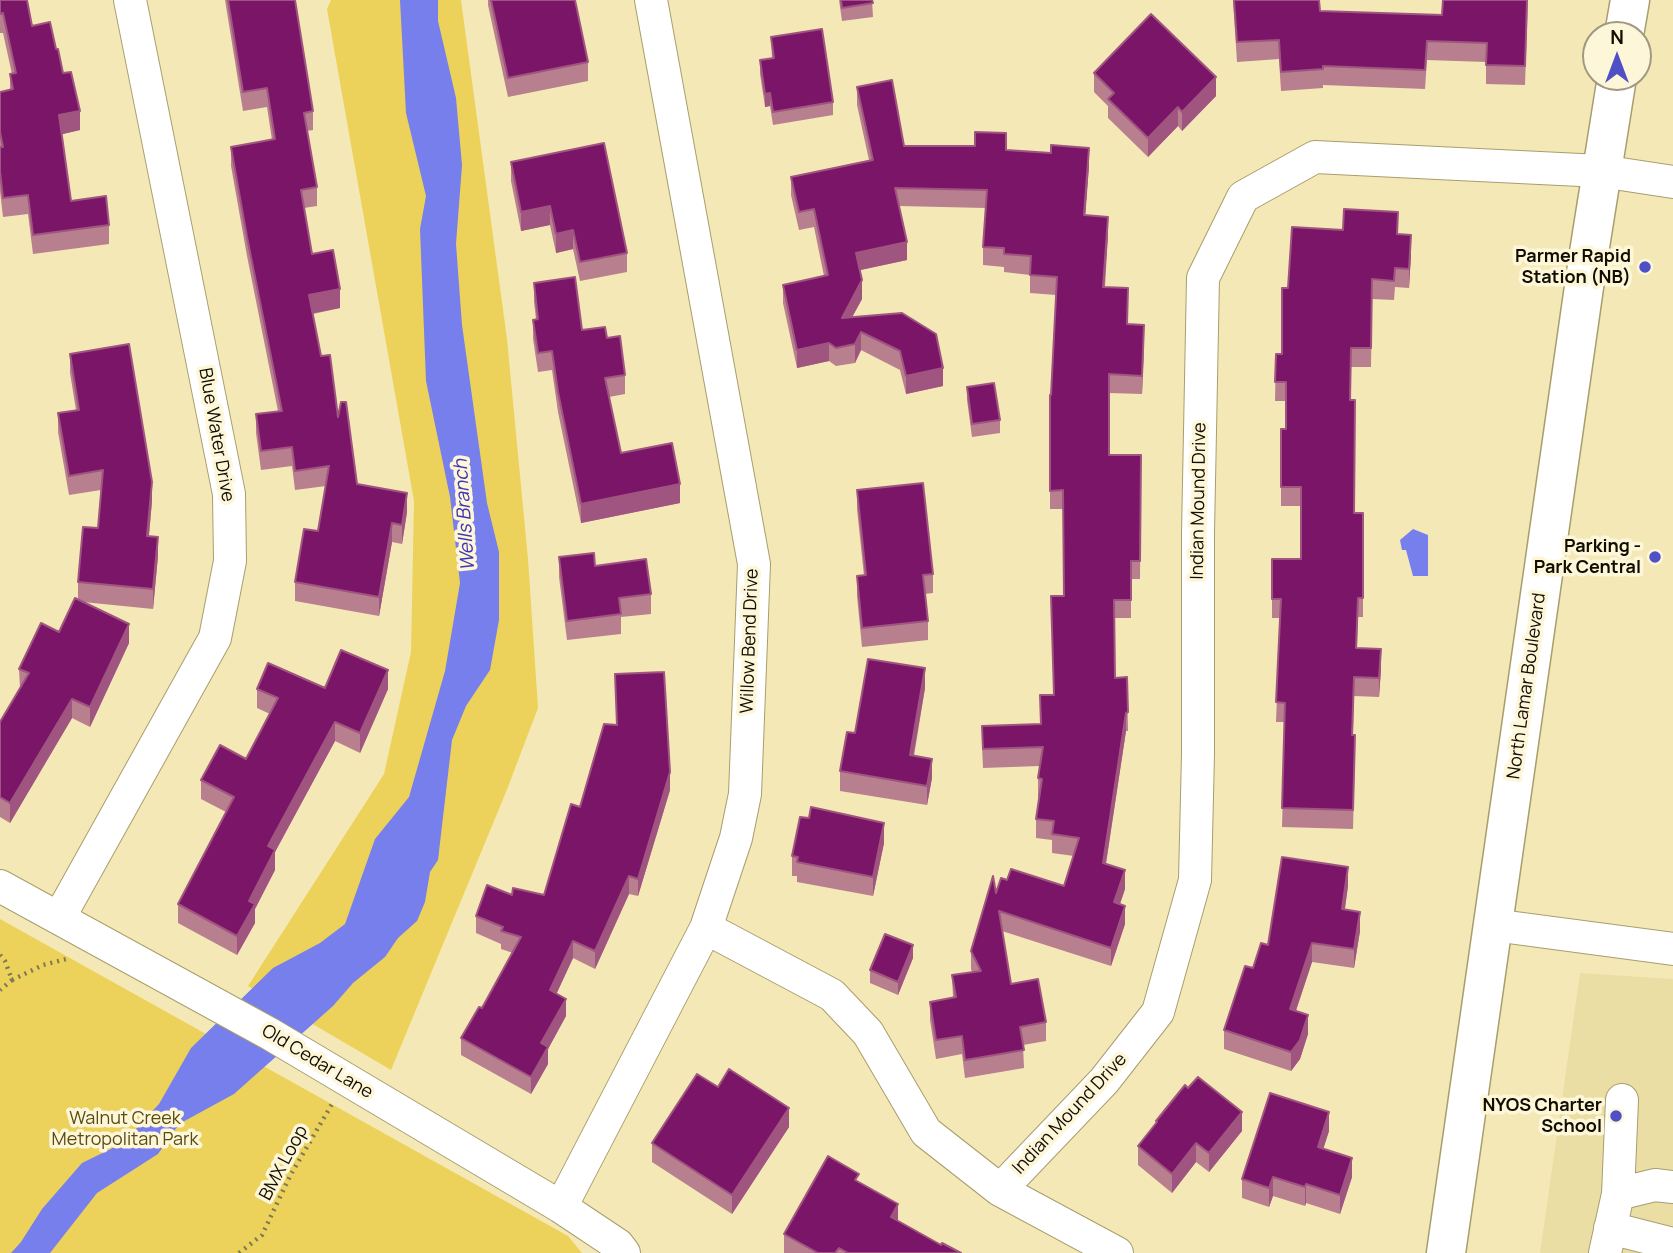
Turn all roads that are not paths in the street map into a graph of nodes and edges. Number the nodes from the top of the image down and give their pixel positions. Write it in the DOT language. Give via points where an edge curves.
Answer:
graph roads {
  1 [pos="130,0"];
  2 [pos="651,0"];
  3 [pos="1630,0"];
  4 [pos="1626,21"];
  5 [pos="1615,91"];
  6 [pos="1601,171"];
  7 [pos="1673,182"];
  8 [pos="0,886"];
  9 [pos="59,918"];
  10 [pos="1493,925"];
  11 [pos="706,928"];
  12 [pos="1673,949"];
  13 [pos="1622,1100"];
  14 [pos="1673,1187"];
  15 [pos="1000,1190"];
  16 [pos="1618,1194"];
  17 [pos="561,1207"];
  18 [pos="1608,1241"];
  19 [pos="1673,1244"];
  20 [pos="1448,1251"];
  21 [pos="624,1253"];
  22 [pos="1117,1253"];
  1 -- 9 [label="street, Blue Water Drive" via="229,494 230,561 215,638"];
  2 -- 11 [label="street, Willow Bend Drive" via="754,564 745,794 736,838"];
  3 -- 4 [label="main road"];
  5 -- 6 [label="main road, North Lamar Boulevard"];
  6 -- 7 [label="street, Indian Mound Drive"];
  6 -- 10 [label="main road, North Lamar Boulevard"];
  6 -- 15 [label="street, Indian Mound Drive" via="1315,158 1243,197 1203,278 1195,880 1158,1012 1104,1081"];
  8 -- 9 [label="street, Old Cedar Lane"];
  9 -- 17 [label="street, Old Cedar Lane" via="270,1034"];
  10 -- 12 [label="street"];
  10 -- 20 [label="main road, North Lamar Boulevard"];
  11 -- 15 [label="street" via="832,995 868,1033 926,1132"];
  11 -- 17 [label="street, Willow Bend Drive"];
  13 -- 16 [label="street"];
  14 -- 16 [label="street" via="1655,1185"];
  15 -- 22 [label="street"];
  16 -- 18 [label="street"];
  17 -- 21 [label="street, Old Cedar Lane"];
  18 -- 19 [label="street"];
}
